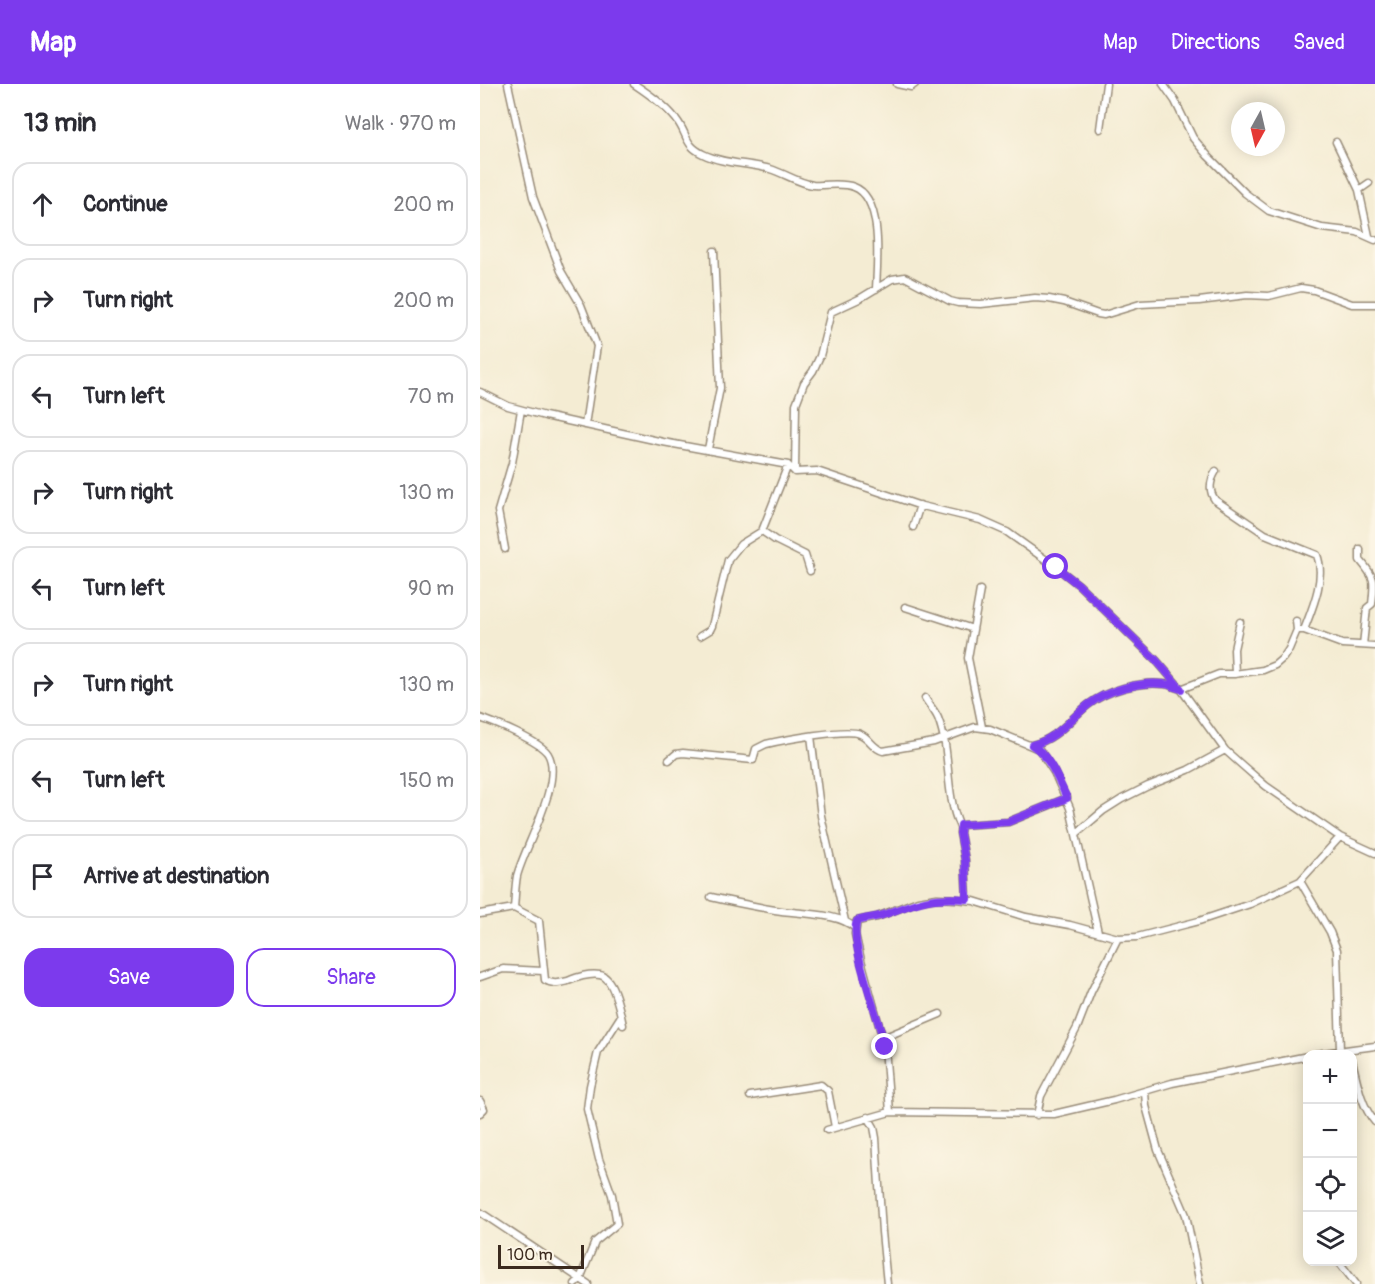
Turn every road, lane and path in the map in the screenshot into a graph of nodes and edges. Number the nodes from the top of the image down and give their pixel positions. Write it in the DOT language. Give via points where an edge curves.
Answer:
graph roads {
  1 [pos="508,84"];
  2 [pos="634,84"];
  3 [pos="897,84"];
  4 [pos="915,84"];
  5 [pos="1106,84"];
  6 [pos="1163,84"];
  7 [pos="1100,129"];
  8 [pos="1336,142"];
  9 [pos="1369,183"];
  10 [pos="1359,190"];
  11 [pos="1372,238"];
  12 [pos="714,251"];
  13 [pos="876,289"];
  14 [pos="1375,304"];
  15 [pos="480,392"];
  16 [pos="521,410"];
  17 [pos="585,425"];
  18 [pos="708,449"];
  19 [pos="788,465"];
  20 [pos="1216,471"];
  21 [pos="795,472"];
  22 [pos="920,505"];
  23 [pos="913,527"];
  24 [pos="762,531"];
  25 [pos="505,549"];
  26 [pos="1360,549"];
  27 [pos="810,571"];
  28 [pos="980,590"];
  29 [pos="905,608"];
  30 [pos="1296,621"];
  31 [pos="1240,622"];
  32 [pos="973,629"];
  33 [pos="1300,630"];
  34 [pos="700,636"];
  35 [pos="1363,645"];
  36 [pos="1375,646"];
  37 [pos="1235,674"];
  38 [pos="1181,689"];
  39 [pos="925,699"];
  40 [pos="480,718"];
  41 [pos="982,727"];
  42 [pos="811,736"];
  43 [pos="944,739"];
  44 [pos="1032,745"];
  45 [pos="1226,750"];
  46 [pos="669,760"];
  47 [pos="1067,798"];
  48 [pos="960,827"];
  49 [pos="1077,833"];
  50 [pos="1340,837"];
  51 [pos="1375,853"];
  52 [pos="1300,881"];
  53 [pos="711,897"];
  54 [pos="967,899"];
  55 [pos="514,908"];
  56 [pos="480,914"];
  57 [pos="845,921"];
  58 [pos="855,928"];
  59 [pos="1098,932"];
  60 [pos="1118,938"];
  61 [pos="543,971"];
  62 [pos="480,977"];
  63 [pos="940,1014"];
  64 [pos="621,1016"];
  65 [pos="623,1025"];
  66 [pos="883,1038"];
  67 [pos="1375,1046"];
  68 [pos="1340,1050"];
  69 [pos="1357,1050"];
  70 [pos="1303,1057"];
  71 [pos="1357,1081"];
  72 [pos="1145,1092"];
  73 [pos="750,1096"];
  74 [pos="480,1101"];
  75 [pos="890,1112"];
  76 [pos="480,1113"];
  77 [pos="1037,1115"];
  78 [pos="868,1117"];
  79 [pos="1375,1122"];
  80 [pos="836,1127"];
  81 [pos="827,1130"];
  82 [pos="480,1212"];
  83 [pos="1343,1266"];
  84 [pos="577,1281"];
  85 [pos="588,1284"];
  86 [pos="887,1284"];
  87 [pos="1200,1284"];
  88 [pos="1356,1284"];
  1 -- 17 [label="street" via="533,197 561,271 597,346"];
  2 -- 13 [label="street" via="663,106 681,127 687,142 706,156 773,170 811,184 848,185 861,191 876,222"];
  3 -- 4 [label="street"];
  5 -- 7 [label="street"];
  6 -- 11 [label="street" via="1193,138 1208,156 1269,211 1322,228"];
  8 -- 10 [label="street"];
  9 -- 10 [label="street"];
  10 -- 11 [label="street"];
  12 -- 18 [label="street" via="720,388"];
  13 -- 14 [label="street" via="892,279 905,277 958,303 1049,299 1104,315 1140,304 1269,296 1301,288 1352,304"];
  13 -- 21 [label="street" via="831,312 820,356 796,404"];
  15 -- 16 [label="street"];
  16 -- 17 [label="street"];
  16 -- 25 [label="street" via="498,511"];
  17 -- 18 [label="street"];
  18 -- 19 [label="street"];
  19 -- 21 [label="street"];
  19 -- 24 [label="street"];
  20 -- 33 [label="street" via="1210,487 1215,500 1265,534 1317,555 1318,585"];
  21 -- 22 [label="street" via="818,471"];
  22 -- 23 [label="street"];
  22 -- 38 [label="street" via="980,520 1007,532 1079,585"];
  24 -- 27 [label="street" via="805,555"];
  24 -- 34 [label="street" via="741,544 728,560 712,626"];
  26 -- 35 [label="street" via="1360,560 1373,574 1374,581"];
  28 -- 32 [label="street"];
  29 -- 32 [label="street"];
  30 -- 33 [label="street"];
  31 -- 37 [label="street" via="1234,650"];
  32 -- 41 [label="street" via="968,658"];
  33 -- 35 [label="street" via="1342,644"];
  33 -- 37 [label="street" via="1275,664"];
  35 -- 36 [label="street"];
  37 -- 38 [label="street" via="1219,674"];
  38 -- 44 [label="street" via="1164,684 1106,693 1053,737"];
  38 -- 45 [label="street"];
  39 -- 43 [label="street" via="938,719"];
  40 -- 55 [label="street" via="540,746 550,761 545,805 517,877"];
  41 -- 43 [label="street"];
  41 -- 44 [label="street"];
  42 -- 43 [label="street" via="861,734 883,751"];
  42 -- 46 [label="street" via="766,744 756,749 753,760 683,753"];
  42 -- 57 [label="street" via="821,816"];
  43 -- 48 [label="street" via="954,814"];
  44 -- 47 [label="street" via="1045,757"];
  45 -- 49 [label="street" via="1122,799"];
  45 -- 50 [label="street" via="1266,786"];
  47 -- 48 [label="street" via="1008,822"];
  47 -- 49 [label="street"];
  48 -- 54 [label="street"];
  49 -- 59 [label="street"];
  50 -- 51 [label="street"];
  50 -- 52 [label="street"];
  52 -- 60 [label="street" via="1199,921"];
  52 -- 68 [label="street" via="1337,950"];
  53 -- 57 [label="street"];
  54 -- 58 [label="street" via="918,901 877,917 860,919"];
  54 -- 59 [label="street" via="1026,917"];
  55 -- 56 [label="street"];
  55 -- 61 [label="street" via="539,921"];
  57 -- 58 [label="street"];
  58 -- 66 [label="street"];
  59 -- 60 [label="street"];
  60 -- 77 [label="street" via="1041,1096"];
  61 -- 62 [label="street" via="503,969"];
  61 -- 64 [label="street" via="545,980 556,984 589,974 603,975 614,990"];
  63 -- 66 [label="street"];
  64 -- 65 [label="street"];
  64 -- 84 [label="street" via="598,1052 587,1109 612,1195 616,1224 596,1242"];
  66 -- 75 [label="street"];
  67 -- 69 [label="street"];
  70 -- 72 [label="street"];
  71 -- 79 [label="street" via="1368,1114"];
  72 -- 77 [label="street"];
  72 -- 87 [label="street" via="1158,1150 1186,1215"];
  73 -- 80 [label="street" via="821,1085 828,1091"];
  74 -- 76 [label="street" via="484,1109"];
  75 -- 77 [label="street"];
  75 -- 78 [label="street"];
  78 -- 80 [label="street"];
  78 -- 86 [label="street" via="876,1138"];
  80 -- 81 [label="street"];
  82 -- 84 [label="street"];
  83 -- 88 [label="street"];
  84 -- 85 [label="street"];
}
